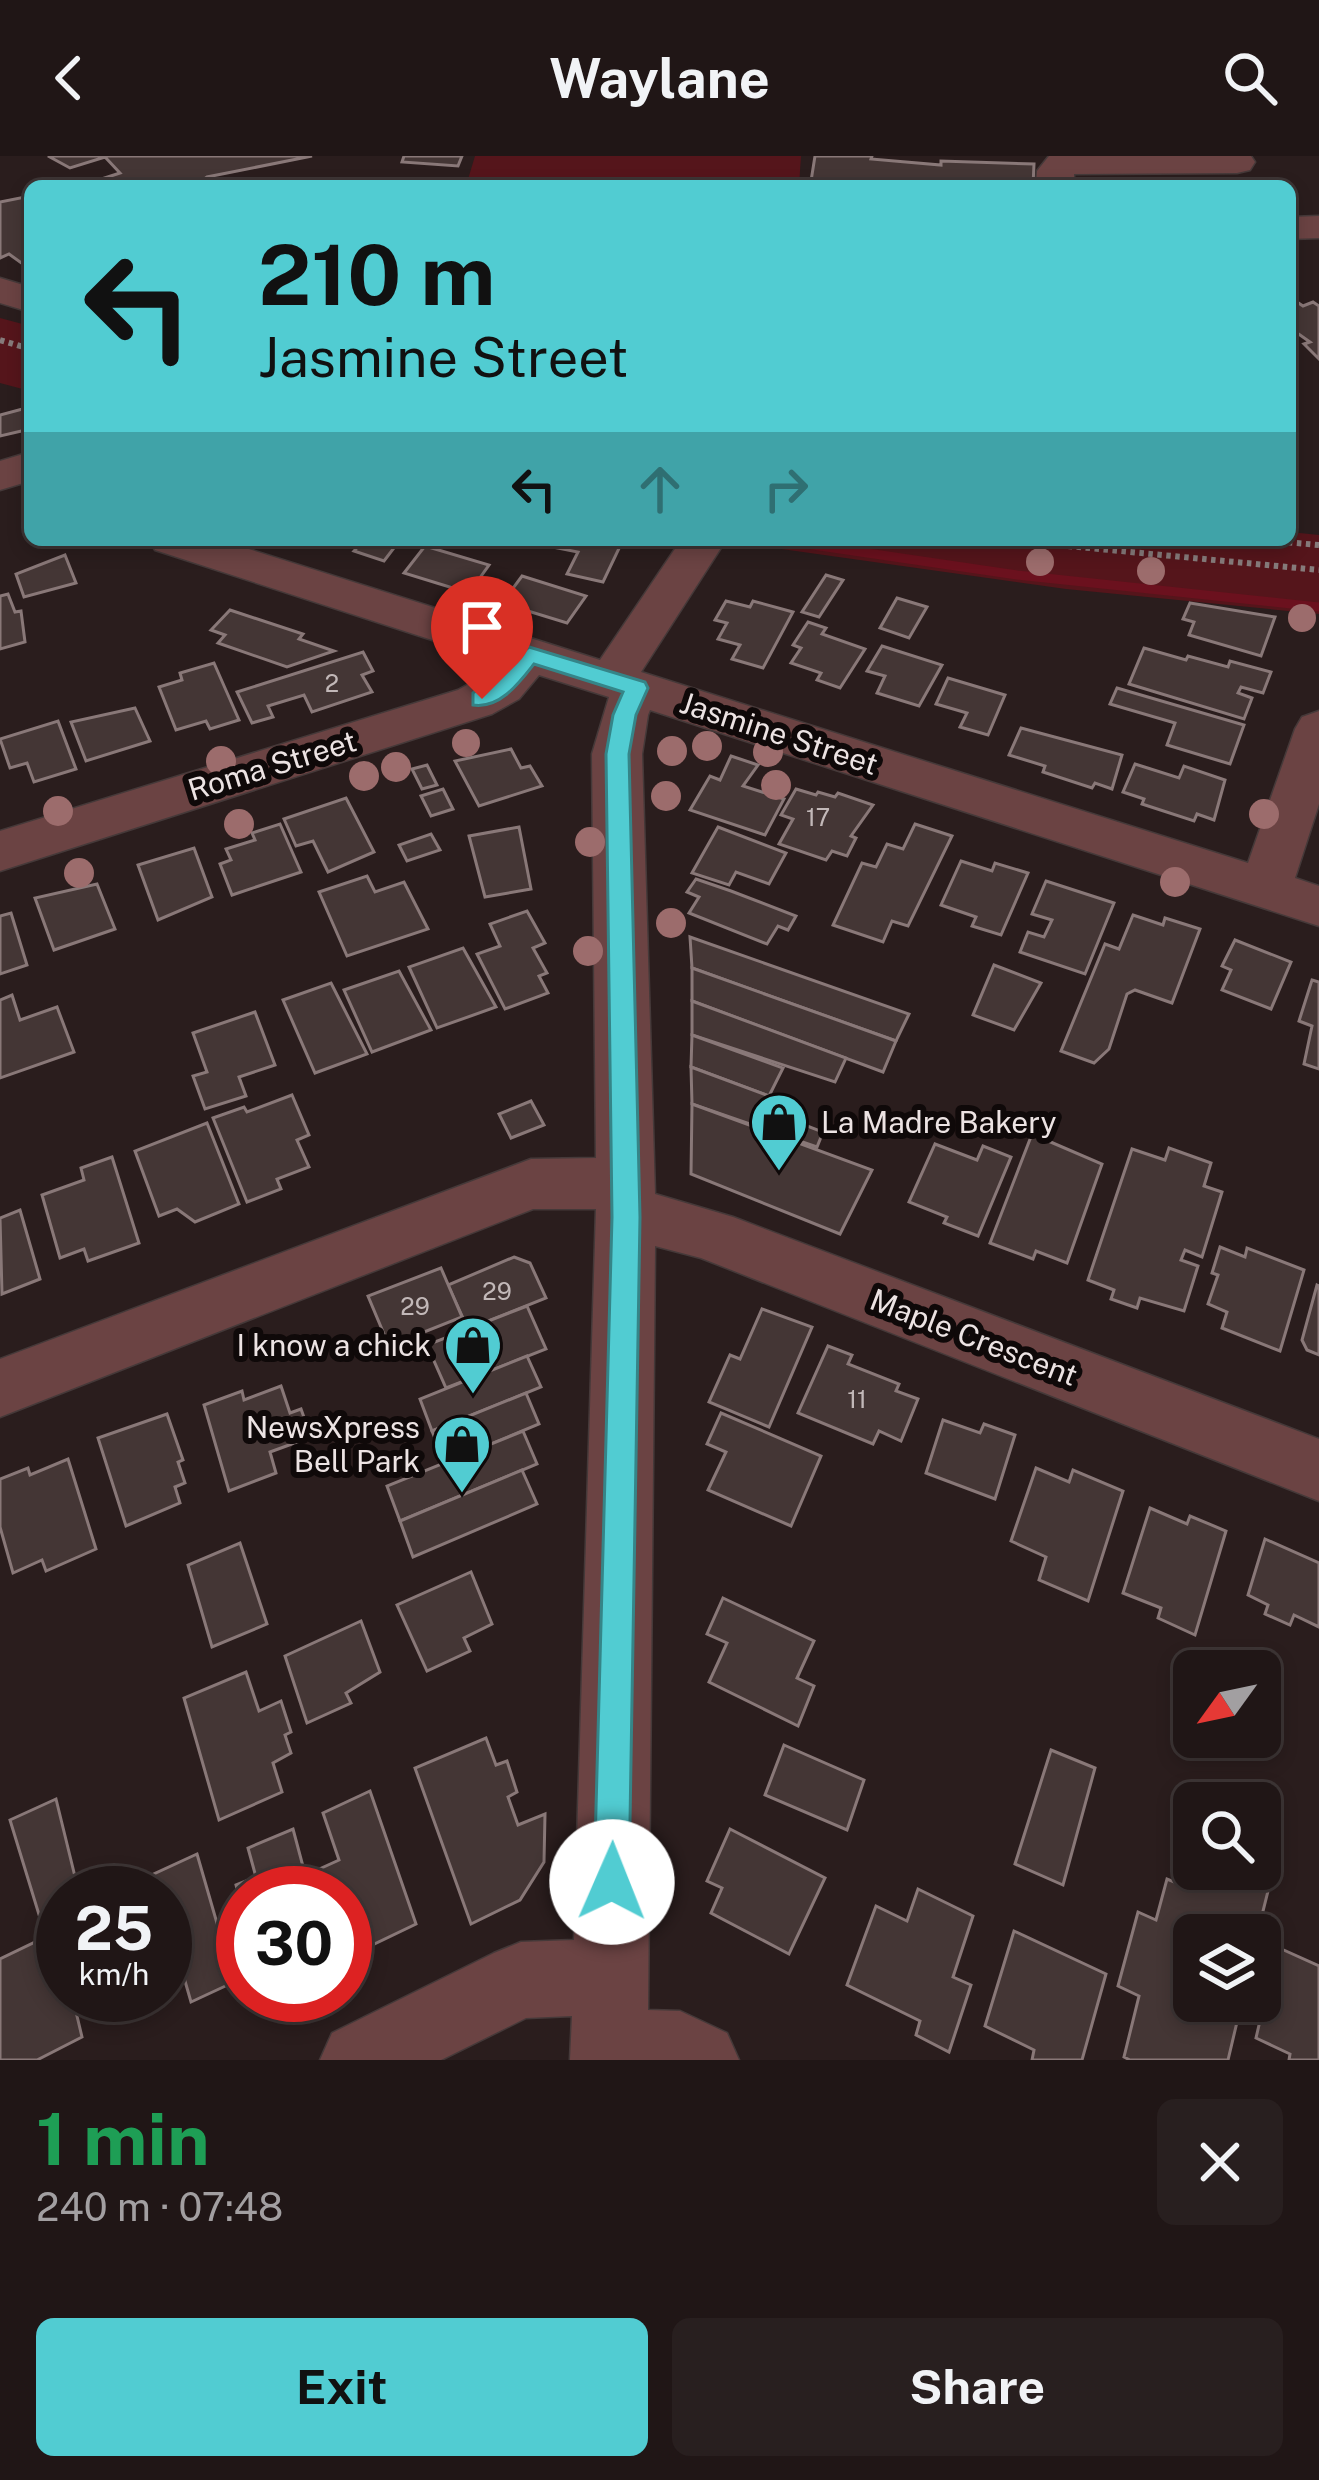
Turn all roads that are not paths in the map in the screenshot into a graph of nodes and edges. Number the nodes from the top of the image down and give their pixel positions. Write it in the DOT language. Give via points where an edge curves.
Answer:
graph roads {
  1 [pos="1055,168"];
  2 [pos="1238,168"];
  3 [pos="190,546"];
  4 [pos="701,546"];
  5 [pos="529,655"];
  6 [pos="624,684"];
  7 [pos="1319,729"];
  8 [pos="0,851"];
  9 [pos="1265,889"];
  10 [pos="1319,906"];
  11 [pos="625,1200"];
  12 [pos="0,1388"];
  13 [pos="1319,1470"];
  14 [pos="610,2028"];
  15 [pos="358,2060"];
  16 [pos="700,2060"];
  1 -- 2 [label="street"];
  3 -- 5 [label="street, Jasmine Street"];
  4 -- 6 [label="street"];
  5 -- 6 [label="street, Jasmine Street"];
  5 -- 8 [label="street, Roma Street" via="502,687 475,702"];
  6 -- 9 [label="street, Jasmine Street"];
  6 -- 11 [label="street" via="617,754"];
  7 -- 9 [label="street"];
  9 -- 10 [label="street, Jasmine Street"];
  11 -- 12 [label="street, Maple Crescent" via="531,1184"];
  11 -- 13 [label="street, Maple Crescent"];
  11 -- 14 [label="street"];
  14 -- 15 [label="street" via="521,1980"];
  14 -- 16 [label="street"];
}
